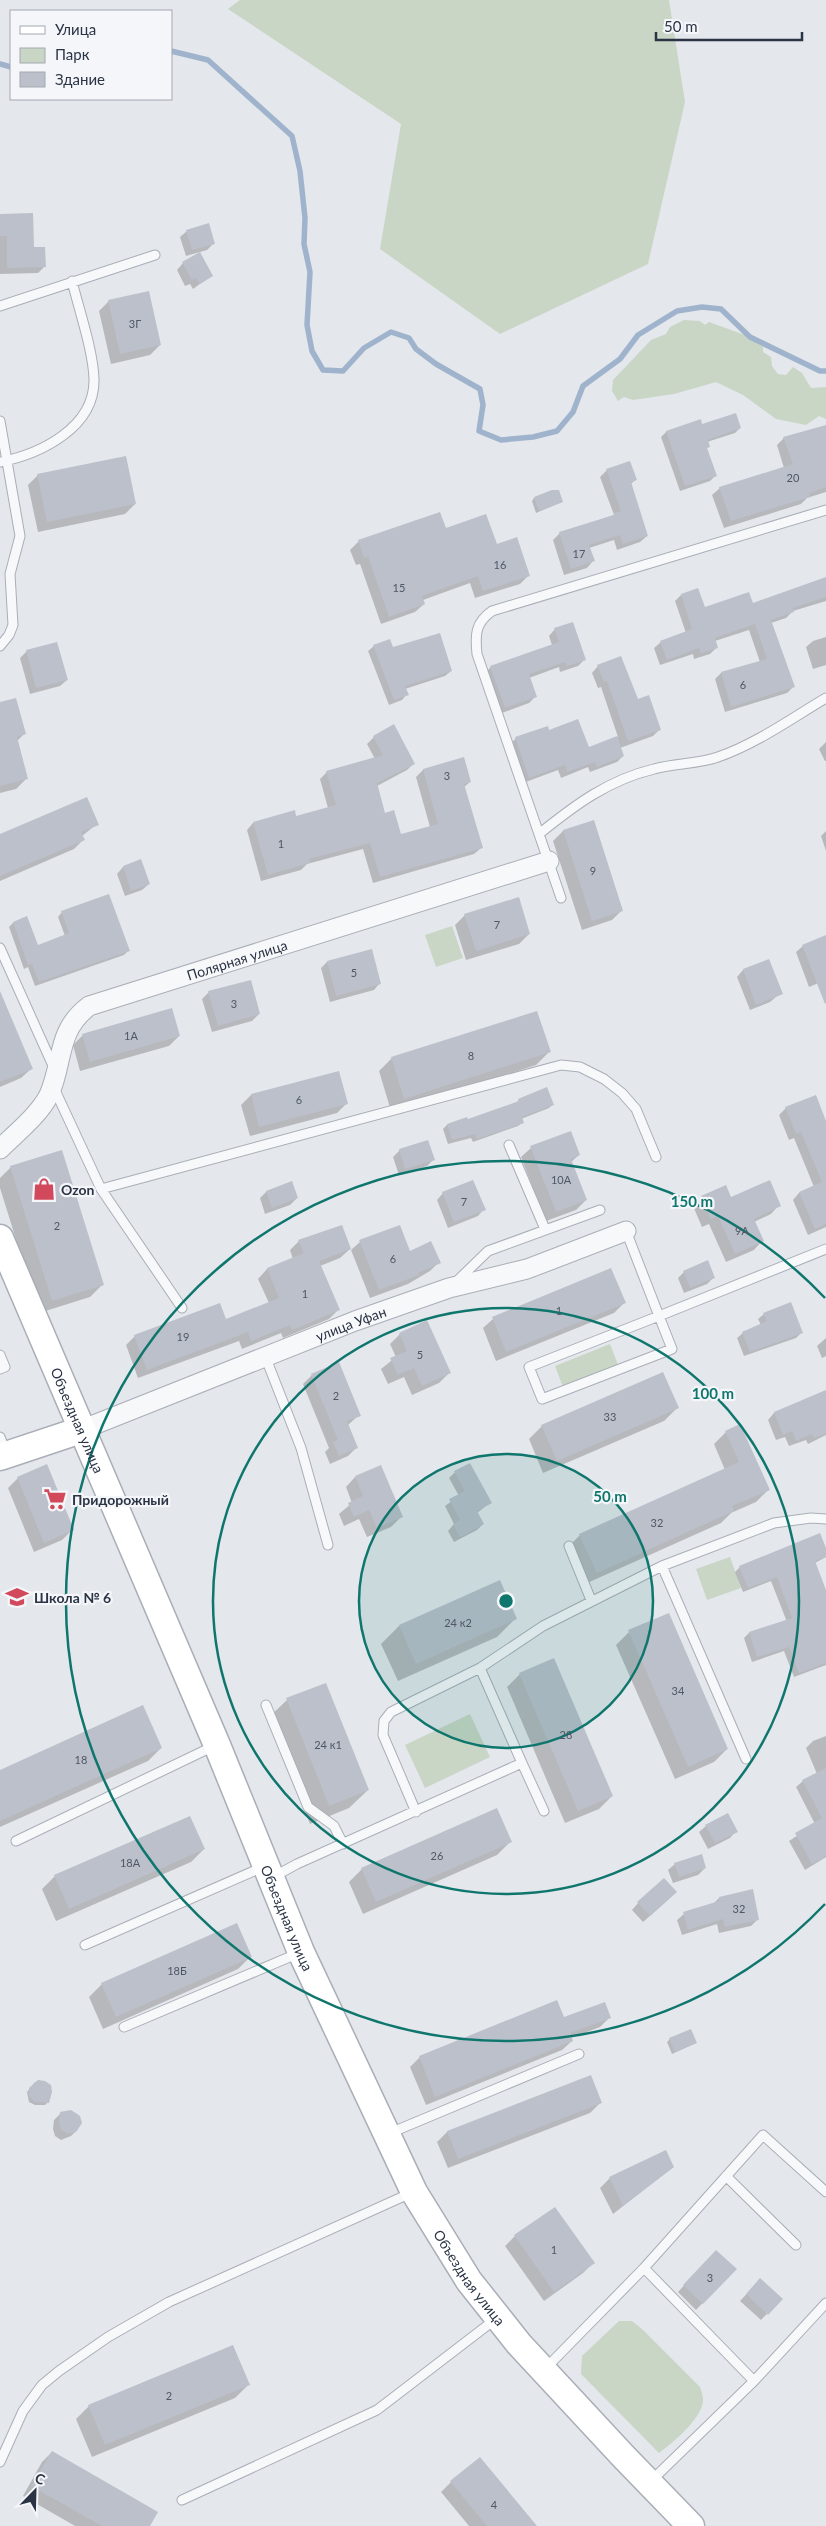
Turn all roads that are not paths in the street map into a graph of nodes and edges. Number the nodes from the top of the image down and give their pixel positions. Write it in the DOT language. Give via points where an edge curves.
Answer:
graph roads {
  1 [pos="155,255"];
  2 [pos="72,281"];
  3 [pos="0,306"];
  4 [pos="0,421"];
  5 [pos="3,461"];
  6 [pos="826,510"];
  7 [pos="0,646"];
  8 [pos="826,698"];
  9 [pos="540,834"];
  10 [pos="549,861"];
  11 [pos="561,898"];
  12 [pos="0,948"];
  13 [pos="54,1079"];
  14 [pos="509,1145"];
  15 [pos="0,1149"];
  16 [pos="656,1157"];
  17 [pos="101,1189"];
  18 [pos="600,1210"];
  19 [pos="545,1229"];
  20 [pos="626,1231"];
  21 [pos="0,1238"];
  22 [pos="826,1249"];
  23 [pos="449,1288"];
  24 [pos="182,1308"];
  25 [pos="659,1316"];
  26 [pos="0,1355"];
  27 [pos="265,1355"];
  28 [pos="0,1369"];
  29 [pos="81,1430"];
  30 [pos="2,1449"];
  31 [pos="826,1519"];
  32 [pos="328,1545"];
  33 [pos="569,1546"];
  34 [pos="662,1566"];
  35 [pos="591,1600"];
  36 [pos="480,1668"];
  37 [pos="266,1705"];
  38 [pos="217,1745"];
  39 [pos="746,1758"];
  40 [pos="522,1763"];
  41 [pos="544,1811"];
  42 [pos="416,1812"];
  43 [pos="16,1840"];
  44 [pos="343,1844"];
  45 [pos="268,1872"];
  46 [pos="85,1945"];
  47 [pos="301,1952"];
  48 [pos="124,2028"];
  49 [pos="579,2054"];
  50 [pos="386,2134"];
  51 [pos="726,2176"];
  52 [pos="414,2192"];
  53 [pos="826,2192"];
  54 [pos="796,2245"];
  55 [pos="644,2268"];
  56 [pos="826,2303"];
  57 [pos="497,2318"];
  58 [pos="542,2371"];
  59 [pos="754,2381"];
  60 [pos="0,2462"];
  61 [pos="649,2483"];
  62 [pos="182,2500"];
  63 [pos="692,2526"];
  1 -- 2 [label="lane"];
  2 -- 3 [label="lane"];
  2 -- 5 [label="lane" via="92,365 91,397 83,413 55,442 32,454"];
  4 -- 5 [label="lane"];
  5 -- 7 [label="lane" via="20,536 10,574 13,625 10,635"];
  6 -- 9 [label="lane" via="501,608 482,618 476,627 477,654"];
  8 -- 9 [label="lane" via="718,757 648,770 600,788"];
  9 -- 10 [label="lane"];
  10 -- 11 [label="lane"];
  10 -- 13 [label="street, Полярная улица" via="89,1006 76,1016 67,1030"];
  12 -- 13 [label="lane"];
  13 -- 15 [label="street, Полярная улица" via="41,1106"];
  13 -- 17 [label="lane"];
  14 -- 19 [label="lane"];
  16 -- 17 [label="lane" via="636,1109 622,1093 580,1067 561,1064"];
  17 -- 24 [label="lane"];
  18 -- 19 [label="lane"];
  19 -- 23 [label="lane" via="488,1252"];
  20 -- 23 [label="street, улица Уфан" via="527,1269"];
  20 -- 25 [label="lane"];
  21 -- 29 [label="main road, Объездная улица"];
  22 -- 25 [label="lane"];
  23 -- 27 [label="street, улица Уфан"];
  25 -- 25 [label="lane" via="529,1367 542,1400 672,1349"];
  26 -- 28 [label="lane" via="5,1367"];
  27 -- 29 [label="street, улица Уфан"];
  27 -- 32 [label="lane" via="300,1448"];
  29 -- 30 [label="main road"];
  29 -- 38 [label="main road, Объездная улица"];
  31 -- 34 [label="lane" via="774,1523"];
  33 -- 35 [label="lane"];
  34 -- 35 [label="lane"];
  34 -- 39 [label="lane"];
  35 -- 36 [label="lane" via="543,1626"];
  36 -- 40 [label="lane"];
  36 -- 42 [label="lane" via="392,1712 384,1721 383,1735"];
  37 -- 44 [label="lane" via="308,1807 334,1826"];
  38 -- 43 [label="lane"];
  38 -- 45 [label="main road, Объездная улица"];
  40 -- 41 [label="lane"];
  40 -- 42 [label="lane"];
  42 -- 44 [label="lane"];
  44 -- 45 [label="lane"];
  45 -- 46 [label="lane"];
  45 -- 47 [label="main road, Объездная улица"];
  47 -- 48 [label="lane"];
  47 -- 50 [label="main road, Объездная улица"];
  49 -- 50 [label="lane"];
  50 -- 52 [label="main road, Объездная улица"];
  51 -- 53 [label="lane" via="764,2135"];
  51 -- 54 [label="lane"];
  51 -- 55 [label="lane"];
  52 -- 57 [label="main road, Объездная улица" via="455,2260"];
  52 -- 60 [label="lane" via="169,2302 108,2337 42,2385 23,2411"];
  55 -- 58 [label="lane"];
  55 -- 59 [label="lane"];
  56 -- 59 [label="lane"];
  57 -- 58 [label="main road, Объездная улица"];
  57 -- 62 [label="lane" via="377,2410"];
  58 -- 61 [label="main road, Объездная улица"];
  59 -- 61 [label="lane"];
  61 -- 63 [label="main road, Объездная улица"];
}
